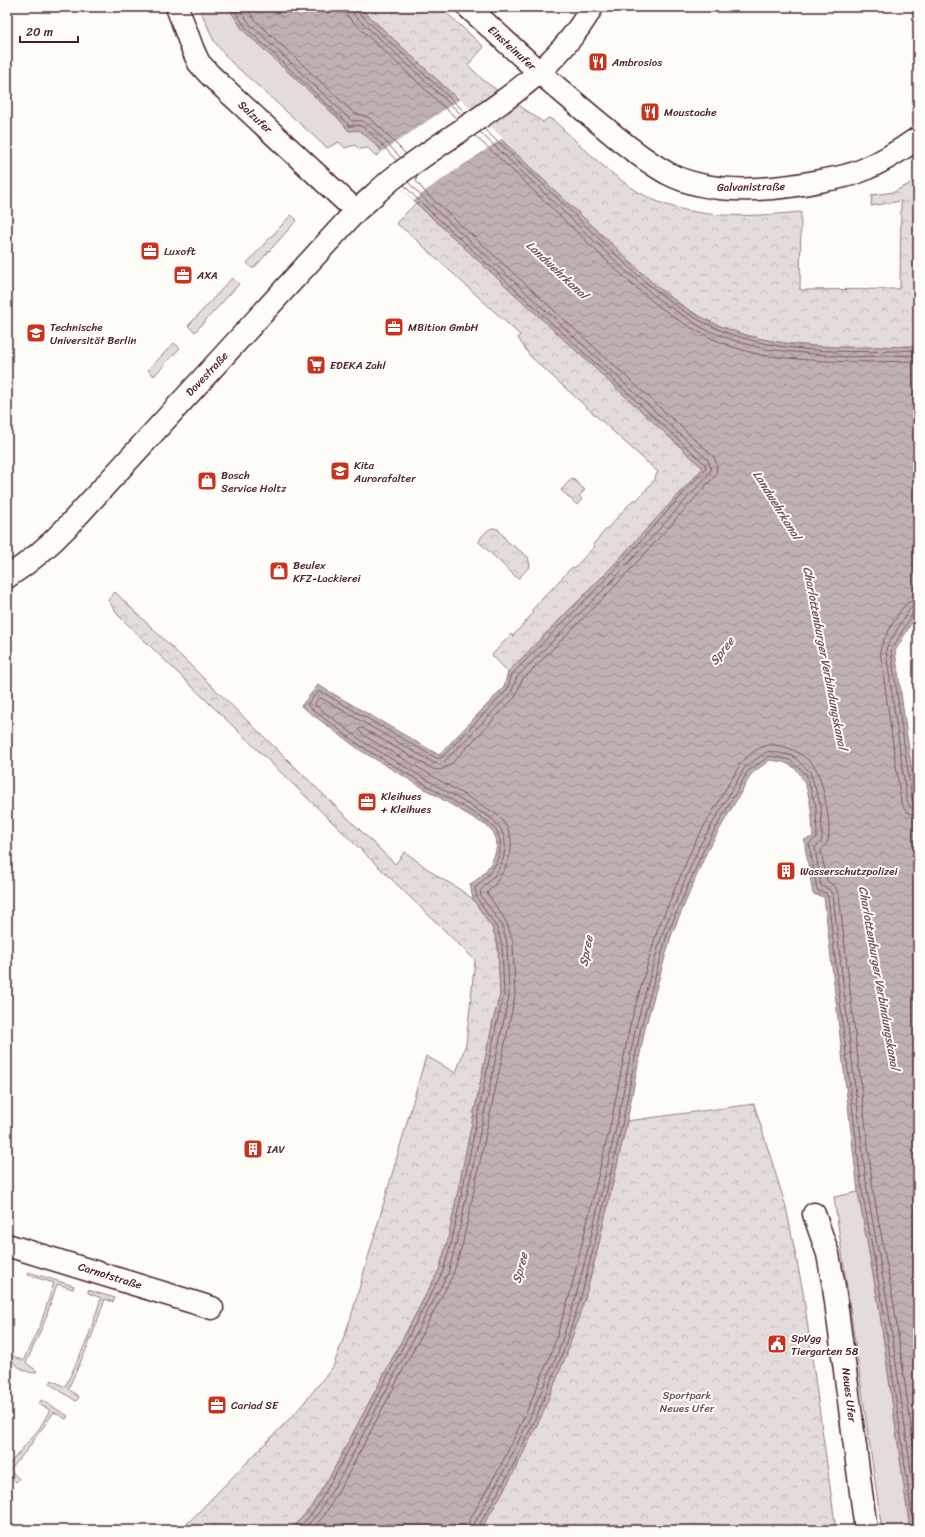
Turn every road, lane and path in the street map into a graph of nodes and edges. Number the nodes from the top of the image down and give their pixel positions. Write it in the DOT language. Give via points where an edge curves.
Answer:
graph roads {
  1 [pos="177,7"];
  2 [pos="468,7"];
  3 [pos="592,7"];
  4 [pos="539,72"];
  5 [pos="918,138"];
  6 [pos="356,211"];
  7 [pos="7,577"];
  8 [pos="814,1214"];
  9 [pos="7,1245"];
  10 [pos="212,1308"];
  11 [pos="866,1530"];
  1 -- 6 [label="street, Salzufer" via="199,63"];
  2 -- 4 [label="street, Einsteinufer"];
  3 -- 4 [label="street, Dovestraße" via="583,23"];
  4 -- 5 [label="street, Galvanistraße" via="640,156 688,182 712,187 773,188 837,178 862,170"];
  4 -- 6 [label="street, Dovestraße" via="494,108 392,179"];
  6 -- 7 [label="street, Dovestraße" via="58,537"];
  8 -- 11 [label="street, Neues Ufer" via="828,1254 834,1287"];
  9 -- 10 [label="street, Carnotstraße"];
}
